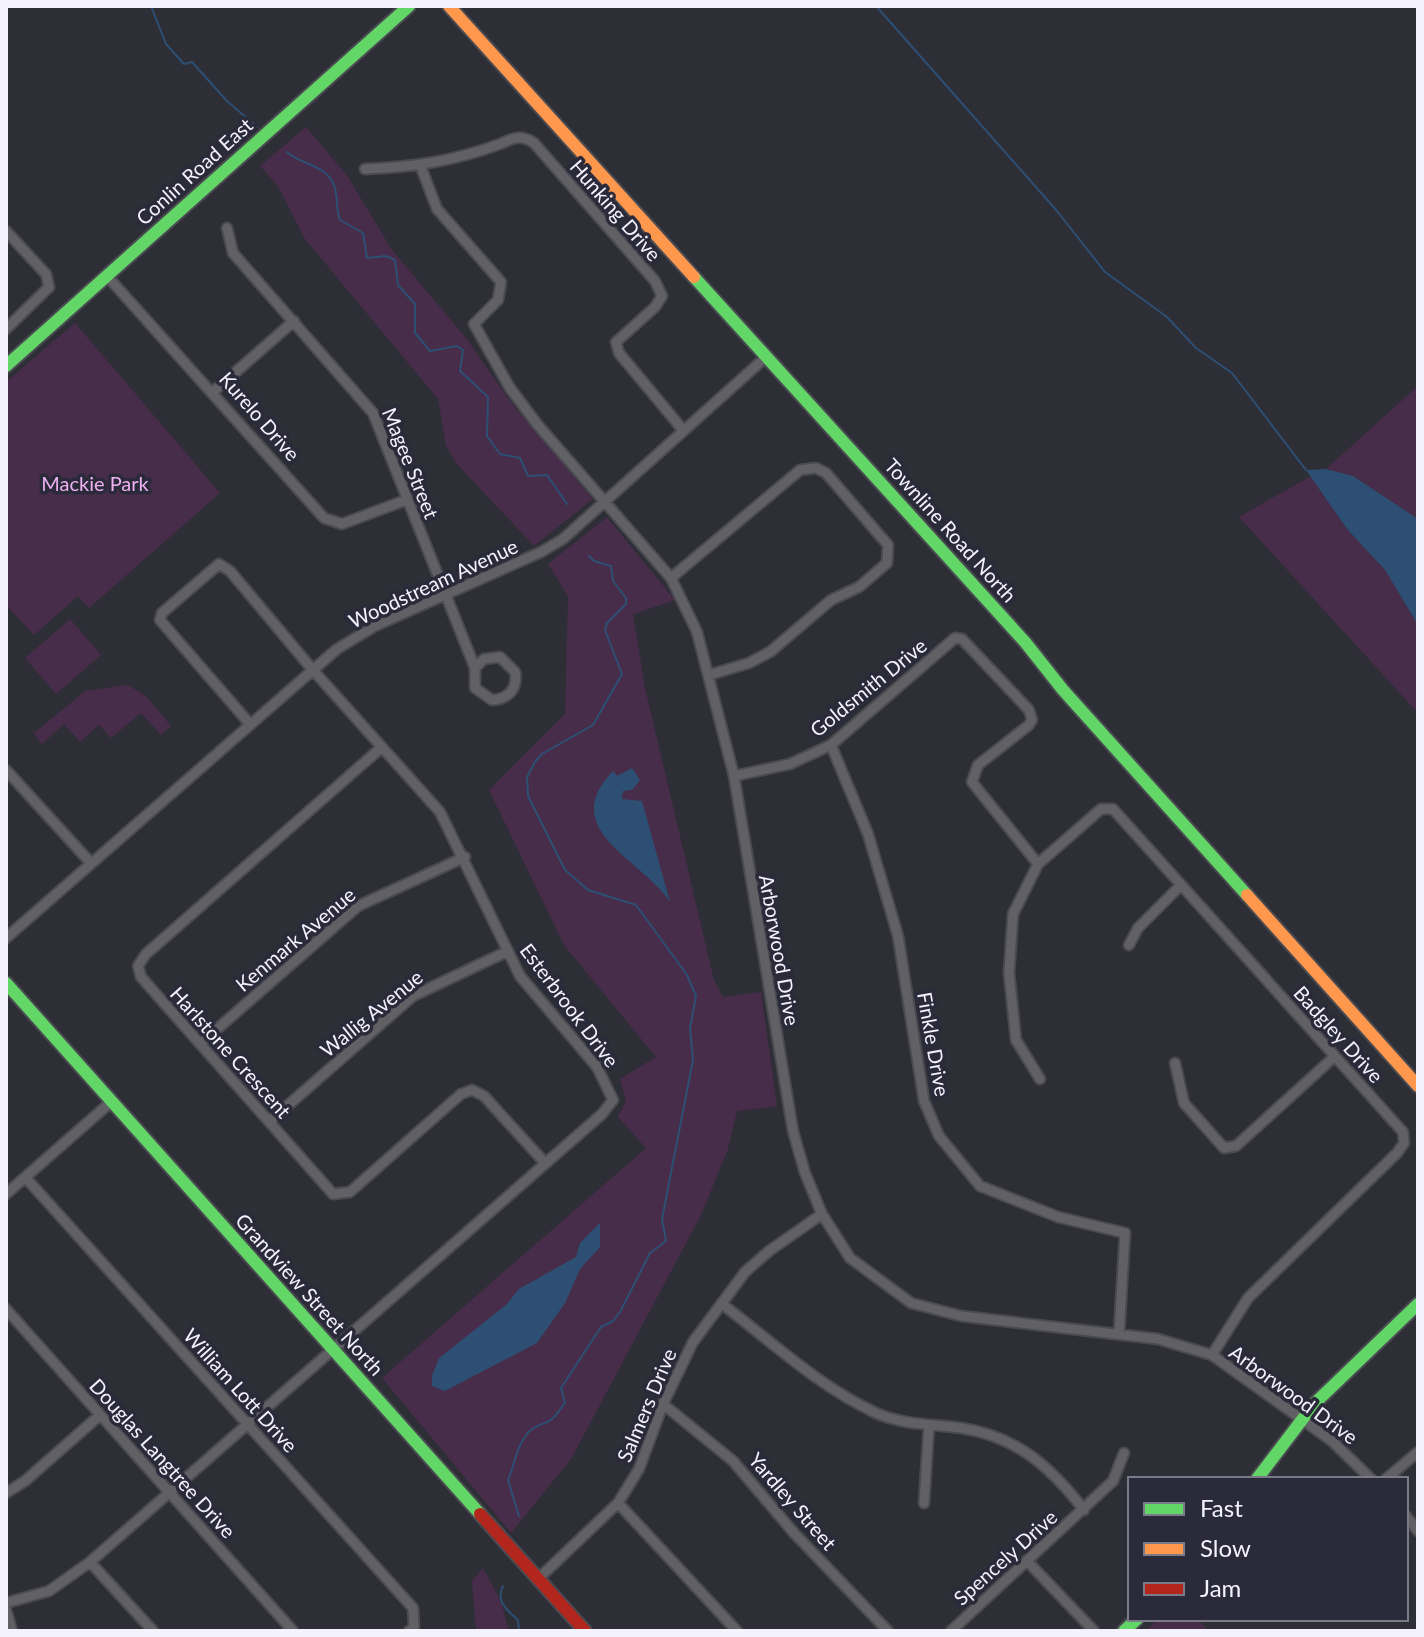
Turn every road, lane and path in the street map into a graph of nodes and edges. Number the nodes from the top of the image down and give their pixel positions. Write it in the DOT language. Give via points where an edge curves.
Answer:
graph roads {
  1 [pos="409,6"];
  2 [pos="449,6"];
  3 [pos="421,167"];
  4 [pos="365,169"];
  5 [pos="227,228"];
  6 [pos="6,231"];
  7 [pos="107,276"];
  8 [pos="294,321"];
  9 [pos="6,329"];
  10 [pos="767,356"];
  11 [pos="6,366"];
  12 [pos="214,391"];
  13 [pos="683,430"];
  14 [pos="406,500"];
  15 [pos="605,500"];
  16 [pos="671,578"];
  17 [pos="443,595"];
  18 [pos="475,668"];
  19 [pos="312,669"];
  20 [pos="709,675"];
  21 [pos="249,723"];
  22 [pos="831,745"];
  23 [pos="382,747"];
  24 [pos="6,770"];
  25 [pos="734,776"];
  26 [pos="465,857"];
  27 [pos="90,862"];
  28 [pos="1038,864"];
  29 [pos="1181,885"];
  30 [pos="6,938"];
  31 [pos="1129,945"];
  32 [pos="506,952"];
  33 [pos="6,983"];
  34 [pos="200,1044"];
  35 [pos="1334,1057"];
  36 [pos="1175,1063"];
  37 [pos="1040,1079"];
  38 [pos="1418,1086"];
  39 [pos="111,1102"];
  40 [pos="270,1121"];
  41 [pos="545,1163"];
  42 [pos="25,1177"];
  43 [pos="6,1194"];
  44 [pos="822,1214"];
  45 [pos="722,1304"];
  46 [pos="1418,1304"];
  47 [pos="6,1309"];
  48 [pos="1119,1334"];
  49 [pos="332,1347"];
  50 [pos="1212,1355"];
  51 [pos="663,1404"];
  52 [pos="100,1415"];
  53 [pos="1303,1418"];
  54 [pos="247,1423"];
  55 [pos="929,1425"];
  56 [pos="1418,1452"];
  57 [pos="1124,1453"];
  58 [pos="1259,1477"];
  59 [pos="1369,1477"];
  60 [pos="1388,1477"];
  61 [pos="170,1492"];
  62 [pos="6,1493"];
  63 [pos="618,1503"];
  64 [pos="924,1503"];
  65 [pos="1084,1510"];
  66 [pos="90,1562"];
  67 [pos="1028,1562"];
  68 [pos="538,1579"];
  69 [pos="6,1603"];
  70 [pos="6,1610"];
  71 [pos="12,1631"];
  72 [pos="153,1631"];
  73 [pos="293,1631"];
  74 [pos="409,1631"];
  75 [pos="585,1631"];
  76 [pos="737,1631"];
  77 [pos="888,1631"];
  78 [pos="951,1631"];
  79 [pos="1094,1631"];
  1 -- 7 [label="street, Conlin Road East"];
  2 -- 10 [label="street, Townline Road North"];
  3 -- 4 [label="street"];
  3 -- 13 [label="street, Hunking Drive" via="458,160 516,137 534,143 655,281 662,296 655,307 616,342 619,353"];
  3 -- 15 [label="street, Arborwood Drive" via="437,209 501,282 498,300 474,324 477,331 537,424"];
  5 -- 8 [label="street, Magee Street" via="233,253"];
  6 -- 9 [label="street" via="46,274 49,287"];
  7 -- 11 [label="street, Conlin Road East"];
  7 -- 12 [label="street, Kurelo Drive"];
  8 -- 12 [label="street"];
  8 -- 14 [label="street, Magee Street" via="373,413"];
  10 -- 13 [label="street, Woodstream Avenue"];
  10 -- 38 [label="street, Townline Road North"];
  12 -- 14 [label="street, Kurelo Drive" via="324,518 342,524"];
  13 -- 15 [label="street, Woodstream Avenue"];
  14 -- 17 [label="street, Magee Street"];
  15 -- 16 [label="street, Arborwood Drive"];
  15 -- 17 [label="street, Woodstream Avenue" via="541,552"];
  16 -- 20 [label="street, Arborwood Drive" via="697,632"];
  16 -- 20 [label="street" via="810,467 826,473 888,545 887,563 859,587 831,600 770,652"];
  17 -- 18 [label="street, Magee Street"];
  17 -- 19 [label="street, Woodstream Avenue" via="375,626"];
  18 -- 18 [label="street" via="493,656 507,660 515,672 515,686 506,697 485,698 475,688"];
  19 -- 21 [label="street, Woodstream Avenue"];
  19 -- 21 [label="street, Esterbrook Drive" via="219,564 160,620"];
  19 -- 23 [label="street, Esterbrook Drive"];
  20 -- 25 [label="street, Arborwood Drive"];
  21 -- 27 [label="street, Woodstream Avenue"];
  22 -- 25 [label="street, Goldsmith Drive" via="790,764"];
  22 -- 28 [label="street, Goldsmith Drive" via="955,638 962,639 1029,710 1029,725 978,765 972,782"];
  22 -- 48 [label="street, Finkle Drive" via="868,834 898,936 924,1101 939,1136 980,1186 1058,1217 1125,1233"];
  23 -- 26 [label="street, Esterbrook Drive" via="440,812"];
  23 -- 34 [label="street, Harlstone Crescent" via="141,960 141,977"];
  24 -- 27 [label="street"];
  25 -- 44 [label="street, Arborwood Drive" via="793,1131"];
  26 -- 32 [label="street, Esterbrook Drive"];
  26 -- 34 [label="street, Kenmark Avenue" via="358,906"];
  27 -- 30 [label="street, Woodstream Avenue"];
  28 -- 29 [label="street, Badgley Drive" via="1107,807"];
  28 -- 37 [label="street" via="1013,914 1009,973 1016,1040"];
  29 -- 31 [label="street" via="1138,928"];
  29 -- 35 [label="street, Badgley Drive"];
  32 -- 40 [label="street, Wallig Avenue" via="413,996"];
  32 -- 41 [label="street, Esterbrook Drive" via="538,999 597,1067 613,1100"];
  33 -- 39 [label="street, Grandview Street North"];
  34 -- 40 [label="street, Harlstone Crescent"];
  35 -- 36 [label="street" via="1236,1146 1224,1148 1184,1103"];
  35 -- 50 [label="street, Badgley Drive" via="1403,1132 1404,1143 1248,1298"];
  39 -- 42 [label="street"];
  39 -- 49 [label="street, Grandview Street North"];
  40 -- 41 [label="street, Harlstone Crescent" via="337,1196 350,1192 472,1090 484,1096"];
  41 -- 49 [label="street, Esterbrook Drive"];
  42 -- 43 [label="street"];
  42 -- 54 [label="street, William Lott Drive"];
  44 -- 45 [label="street, Salmers Drive" via="745,1272"];
  44 -- 48 [label="street, Arborwood Drive" via="850,1258 911,1303 961,1316"];
  45 -- 51 [label="street, Salmers Drive" via="693,1342"];
  45 -- 55 [label="street" via="839,1393 880,1414"];
  46 -- 53 [label="street"];
  47 -- 52 [label="street, Douglas Langtree Drive"];
  48 -- 50 [label="street, Arborwood Drive"];
  49 -- 54 [label="street, Esterbrook Drive"];
  49 -- 68 [label="street, Grandview Street North"];
  50 -- 53 [label="street, Arborwood Drive"];
  51 -- 63 [label="street, Salmers Drive" via="639,1469"];
  51 -- 77 [label="street, Yardley Street" via="733,1461"];
  52 -- 61 [label="street, Douglas Langtree Drive"];
  52 -- 62 [label="street"];
  53 -- 58 [label="street"];
  53 -- 59 [label="street, Arborwood Drive"];
  54 -- 61 [label="street, Esterbrook Drive"];
  54 -- 74 [label="street, William Lott Drive" via="413,1608 414,1627"];
  55 -- 64 [label="street"];
  55 -- 65 [label="street" via="1012,1442 1050,1469"];
  56 -- 60 [label="street"];
  57 -- 65 [label="street, Spencely Drive" via="1113,1481"];
  61 -- 66 [label="street, Esterbrook Drive"];
  61 -- 73 [label="street, Douglas Langtree Drive"];
  63 -- 68 [label="street, Salmers Drive"];
  63 -- 76 [label="street"];
  65 -- 67 [label="street, Spencely Drive"];
  66 -- 69 [label="street, Esterbrook Drive" via="49,1591"];
  66 -- 72 [label="street"];
  67 -- 78 [label="street, Spencely Drive"];
  67 -- 79 [label="street"];
  68 -- 75 [label="street, Grandview Street North"];
  70 -- 71 [label="street"];
}
